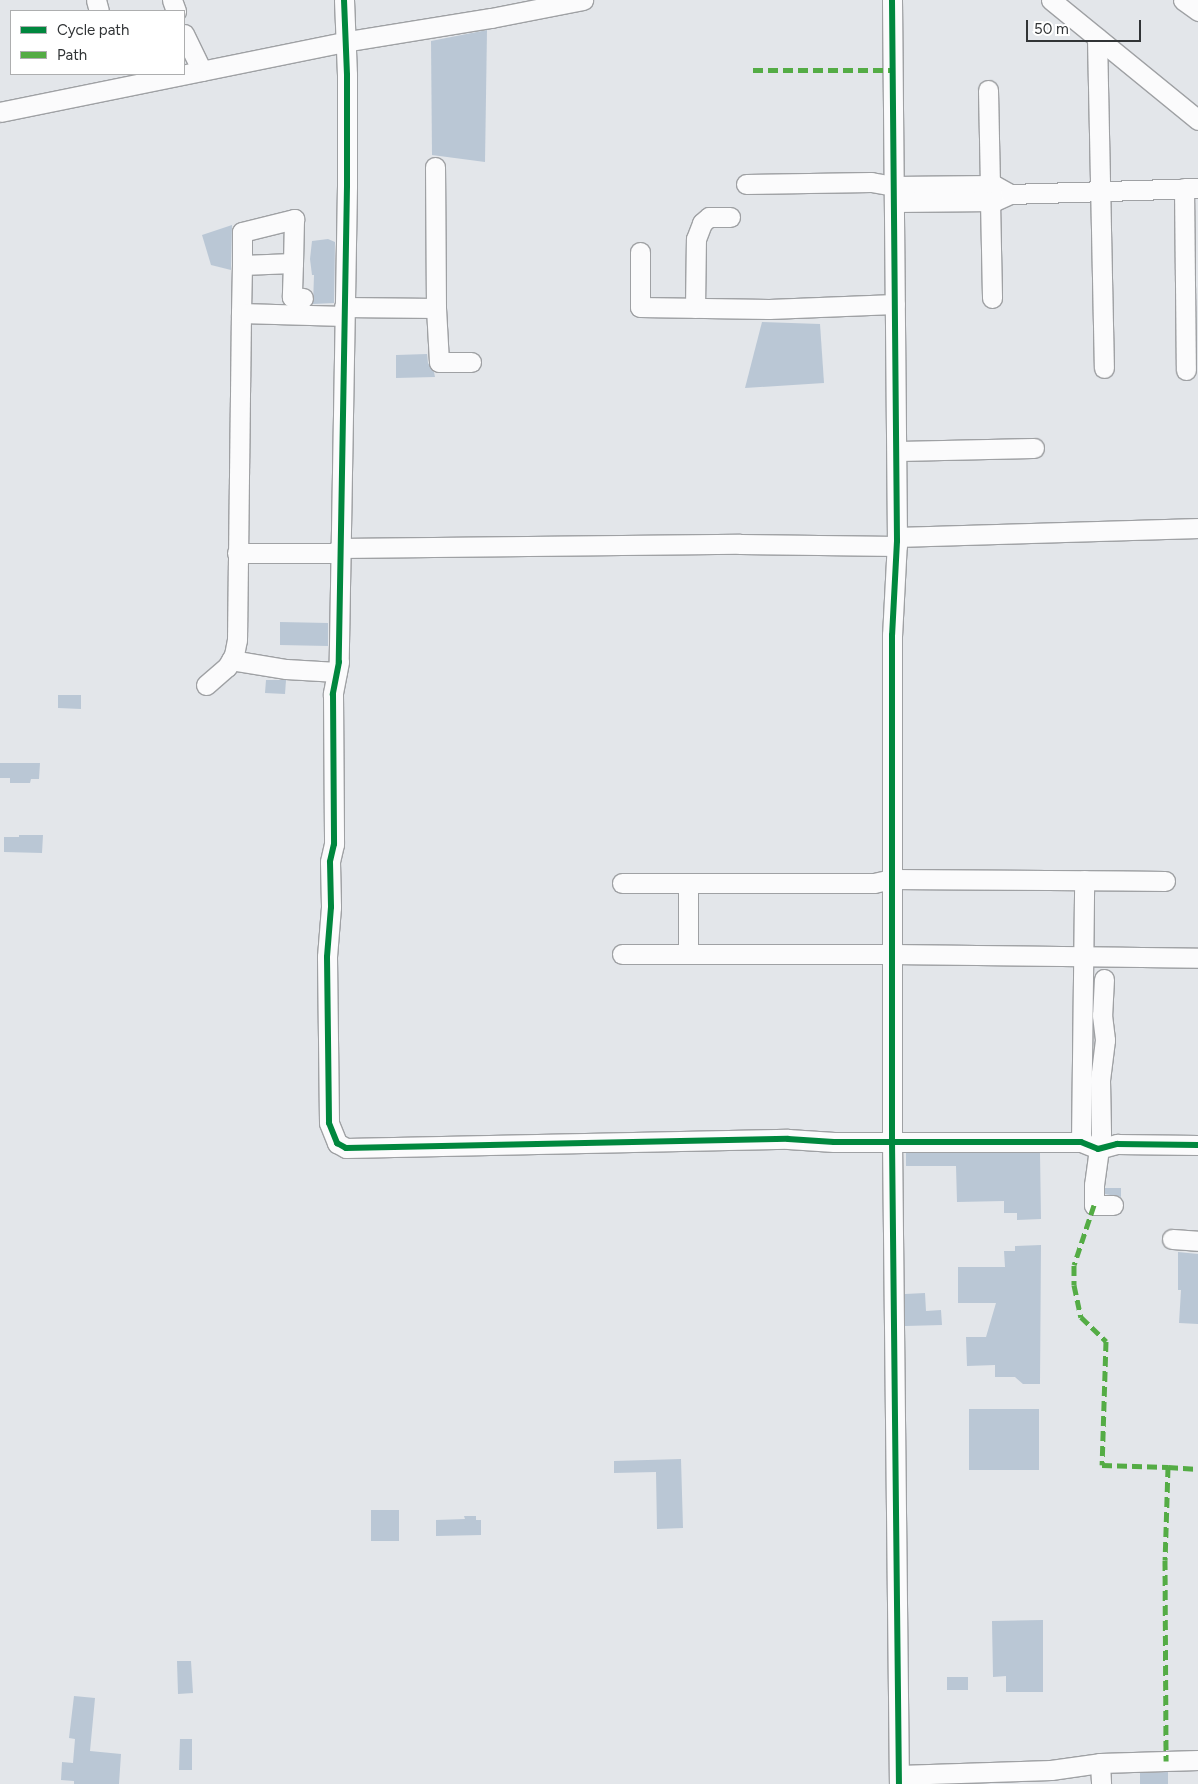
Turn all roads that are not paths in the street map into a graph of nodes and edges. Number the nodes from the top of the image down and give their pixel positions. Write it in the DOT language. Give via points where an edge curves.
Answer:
graph roads {
  1 [pos="344,0"];
  2 [pos="583,0"];
  3 [pos="892,0"];
  4 [pos="1051,0"];
  5 [pos="1183,0"];
  6 [pos="1198,12"];
  7 [pos="185,36"];
  8 [pos="1097,38"];
  9 [pos="344,42"];
  10 [pos="202,71"];
  11 [pos="185,73"];
  12 [pos="165,75"];
  13 [pos="119,80"];
  14 [pos="988,90"];
  15 [pos="0,112"];
  16 [pos="1198,120"];
  17 [pos="435,167"];
  18 [pos="746,184"];
  19 [pos="1191,188"];
  20 [pos="1099,191"];
  21 [pos="990,193"];
  22 [pos="894,194"];
  23 [pos="730,217"];
  24 [pos="640,252"];
  25 [pos="293,263"];
  26 [pos="242,265"];
  27 [pos="303,298"];
  28 [pos="992,298"];
  29 [pos="895,304"];
  30 [pos="436,308"];
  31 [pos="695,308"];
  32 [pos="344,311"];
  33 [pos="241,313"];
  34 [pos="471,362"];
  35 [pos="1104,368"];
  36 [pos="1186,370"];
  37 [pos="1034,448"];
  38 [pos="896,451"];
  39 [pos="1198,528"];
  40 [pos="897,541"];
  41 [pos="339,550"];
  42 [pos="237,553"];
  43 [pos="231,660"];
  44 [pos="337,672"];
  45 [pos="206,685"];
  46 [pos="892,879"];
  47 [pos="1084,880"];
  48 [pos="1165,881"];
  49 [pos="622,883"];
  50 [pos="688,883"];
  51 [pos="622,954"];
  52 [pos="688,954"];
  53 [pos="892,954"];
  54 [pos="1083,956"];
  55 [pos="1198,958"];
  56 [pos="1104,978"];
  57 [pos="892,1141"];
  58 [pos="1198,1145"];
  59 [pos="1089,1146"];
  60 [pos="1113,1205"];
  61 [pos="1172,1239"];
  62 [pos="1198,1241"];
  63 [pos="1198,1760"];
  64 [pos="1100,1763"];
  65 [pos="899,1779"];
  66 [pos="1101,1784"];
  1 -- 9 [label="street"];
  2 -- 9 [label="street"];
  3 -- 22 [label="street"];
  4 -- 8 [label="street"];
  5 -- 6 [label="street"];
  7 -- 10 [label="street"];
  8 -- 16 [label="street"];
  8 -- 20 [label="street"];
  9 -- 10 [label="street"];
  9 -- 32 [label="street" via="347,75"];
  10 -- 11 [label="street"];
  12 -- 13 [label="street"];
  13 -- 15 [label="street"];
  14 -- 21 [label="street"];
  17 -- 30 [label="street"];
  18 -- 22 [label="street" via="871,182"];
  19 -- 20 [label="street"];
  19 -- 36 [label="street"];
  20 -- 21 [label="street"];
  20 -- 35 [label="street"];
  21 -- 22 [label="street"];
  21 -- 28 [label="street"];
  22 -- 29 [label="street"];
  23 -- 31 [label="street" via="709,216 702,223 696,239"];
  24 -- 31 [label="street" via="640,307"];
  25 -- 26 [label="street"];
  25 -- 26 [label="street" via="294,220 242,232"];
  25 -- 27 [label="street" via="292,297"];
  26 -- 33 [label="street"];
  29 -- 31 [label="street"];
  29 -- 38 [label="street"];
  30 -- 32 [label="street"];
  30 -- 34 [label="street" via="439,362"];
  32 -- 33 [label="street"];
  32 -- 41 [label="street"];
  33 -- 42 [label="street"];
  37 -- 38 [label="street"];
  38 -- 40 [label="street"];
  39 -- 40 [label="street"];
  40 -- 41 [label="street"];
  40 -- 46 [label="street" via="892,636"];
  41 -- 42 [label="street"];
  41 -- 44 [label="street"];
  42 -- 43 [label="street" via="237,640"];
  43 -- 44 [label="street" via="286,669"];
  43 -- 45 [label="street"];
  44 -- 57 [label="street" via="333,694 334,844 330,862 327,957 329,1123 337,1144 346,1148 738,1139"];
  46 -- 47 [label="street"];
  46 -- 50 [label="street" via="874,883"];
  46 -- 53 [label="street"];
  47 -- 48 [label="street"];
  47 -- 54 [label="street"];
  49 -- 50 [label="street"];
  50 -- 52 [label="street"];
  51 -- 52 [label="street"];
  52 -- 53 [label="street"];
  53 -- 54 [label="street"];
  53 -- 57 [label="street"];
  54 -- 55 [label="street"];
  54 -- 59 [label="street"];
  56 -- 59 [label="street" via="1101,1125"];
  57 -- 59 [label="street"];
  57 -- 65 [label="street"];
  58 -- 59 [label="street"];
  59 -- 60 [label="street" via="1094,1205"];
  61 -- 62 [label="street"];
  63 -- 64 [label="street"];
  64 -- 65 [label="street" via="1051,1770"];
  64 -- 66 [label="street"];
}
